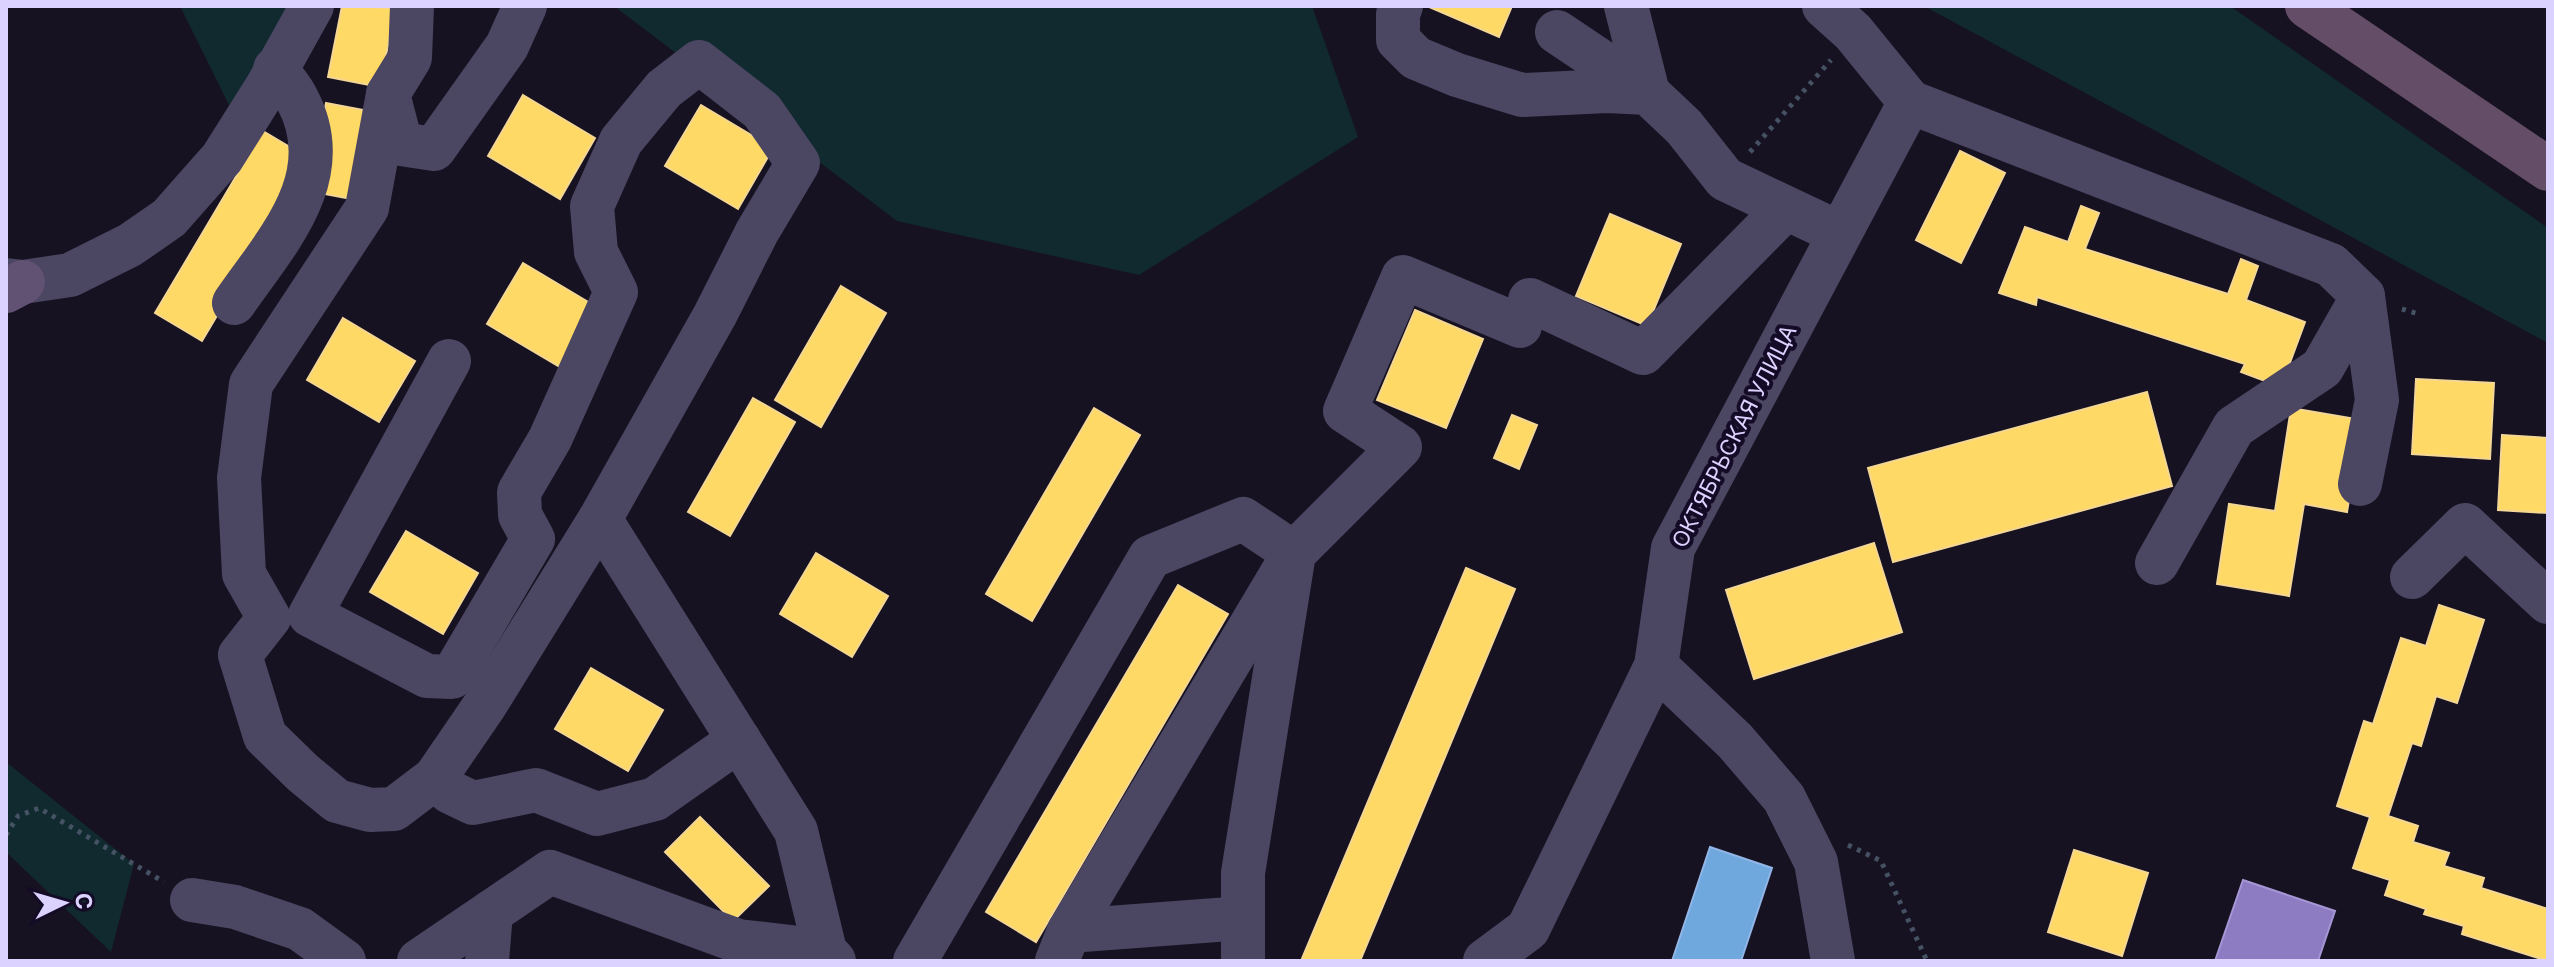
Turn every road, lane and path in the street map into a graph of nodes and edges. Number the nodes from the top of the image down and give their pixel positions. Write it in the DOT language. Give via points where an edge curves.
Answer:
graph roads {
  1 [pos="312,6"];
  2 [pos="412,6"];
  3 [pos="525,6"];
  4 [pos="1401,6"];
  5 [pos="1626,6"];
  6 [pos="1824,6"];
  7 [pos="2307,6"];
  8 [pos="1557,32"];
  9 [pos="275,69"];
  10 [pos="1818,77"];
  11 [pos="1648,93"];
  12 [pos="388,94"];
  13 [pos="1910,102"];
  14 [pos="2548,169"];
  15 [pos="1725,179"];
  16 [pos="1785,209"];
  17 [pos="1839,233"];
  18 [pos="12,284"];
  19 [pos="2363,296"];
  20 [pos="234,303"];
  21 [pos="449,361"];
  22 [pos="2360,484"];
  23 [pos="600,519"];
  24 [pos="1294,553"];
  25 [pos="2157,563"];
  26 [pos="2412,577"];
  27 [pos="2548,602"];
  28 [pos="290,616"];
  29 [pos="1656,666"];
  30 [pos="739,740"];
  31 [pos="435,778"];
  32 [pos="6,835"];
  33 [pos="1844,842"];
  34 [pos="192,900"];
  35 [pos="491,912"];
  36 [pos="1243,918"];
  37 [pos="1063,946"];
  38 [pos="1503,955"];
  39 [pos="829,956"];
  40 [pos="344,961"];
  41 [pos="419,961"];
  42 [pos="487,961"];
  43 [pos="915,961"];
  44 [pos="1243,961"];
  45 [pos="1833,961"];
  46 [pos="1927,961"];
  1 -- 9 [label="street"];
  2 -- 12 [label="street" via="410,58"];
  3 -- 12 [label="street" via="507,46 434,149 401,144"];
  4 -- 11 [label="street" via="1398,40 1416,58 1457,75 1522,95"];
  5 -- 11 [label="street"];
  6 -- 13 [label="street" via="1853,32"];
  7 -- 14 [label="highway"];
  8 -- 11 [label="street"];
  9 -- 18 [label="street" via="222,158 169,218 70,275"];
  9 -- 20 [label="street" via="298,99 313,158 292,219"];
  10 -- 15 [label="path"];
  11 -- 15 [label="street" via="1684,127"];
  12 -- 28 [label="street" via="367,208 251,384 239,478 244,574"];
  13 -- 17 [label="street, ОКТЯБРЬСКАЯ УЛИЦА"];
  13 -- 19 [label="street" via="2331,265"];
  15 -- 16 [label="street"];
  16 -- 17 [label="street"];
  16 -- 24 [label="street" via="1643,353 1403,277 1345,411 1400,447"];
  17 -- 29 [label="street, ОКТЯБРЬСКАЯ УЛИЦА" via="1673,548"];
  19 -- 22 [label="street" via="2377,400"];
  19 -- 25 [label="street" via="2322,368 2234,427"];
  21 -- 28 [label="street"];
  23 -- 28 [label="street" via="798,163 762,111 699,62 664,89 621,141 592,206 596,252 616,292 550,439 519,492 520,515 533,539 452,677 427,676"];
  23 -- 30 [label="street"];
  23 -- 31 [label="street"];
  24 -- 36 [label="street" via="1243,873"];
  24 -- 37 [label="street"];
  24 -- 43 [label="street" via="1243,519 1150,557"];
  26 -- 27 [label="street" via="2465,525"];
  28 -- 31 [label="street" via="240,655 265,736 337,801 370,810 394,809"];
  29 -- 38 [label="street, ОКТЯБРЬСКАЯ УЛИЦА" via="1528,929"];
  29 -- 45 [label="street" via="1735,741 1784,798 1816,862"];
  30 -- 31 [label="street" via="655,799 597,814 536,790 473,803"];
  30 -- 39 [label="street" via="796,831"];
  32 -- 34 [label="path" via="18,816 39,808"];
  33 -- 46 [label="path" via="1881,861"];
  34 -- 40 [label="street" via="235,907 300,929"];
  35 -- 39 [label="street" via="550,872 738,941"];
  35 -- 41 [label="street"];
  35 -- 42 [label="street"];
  36 -- 37 [label="street"];
  36 -- 44 [label="street"];
}
